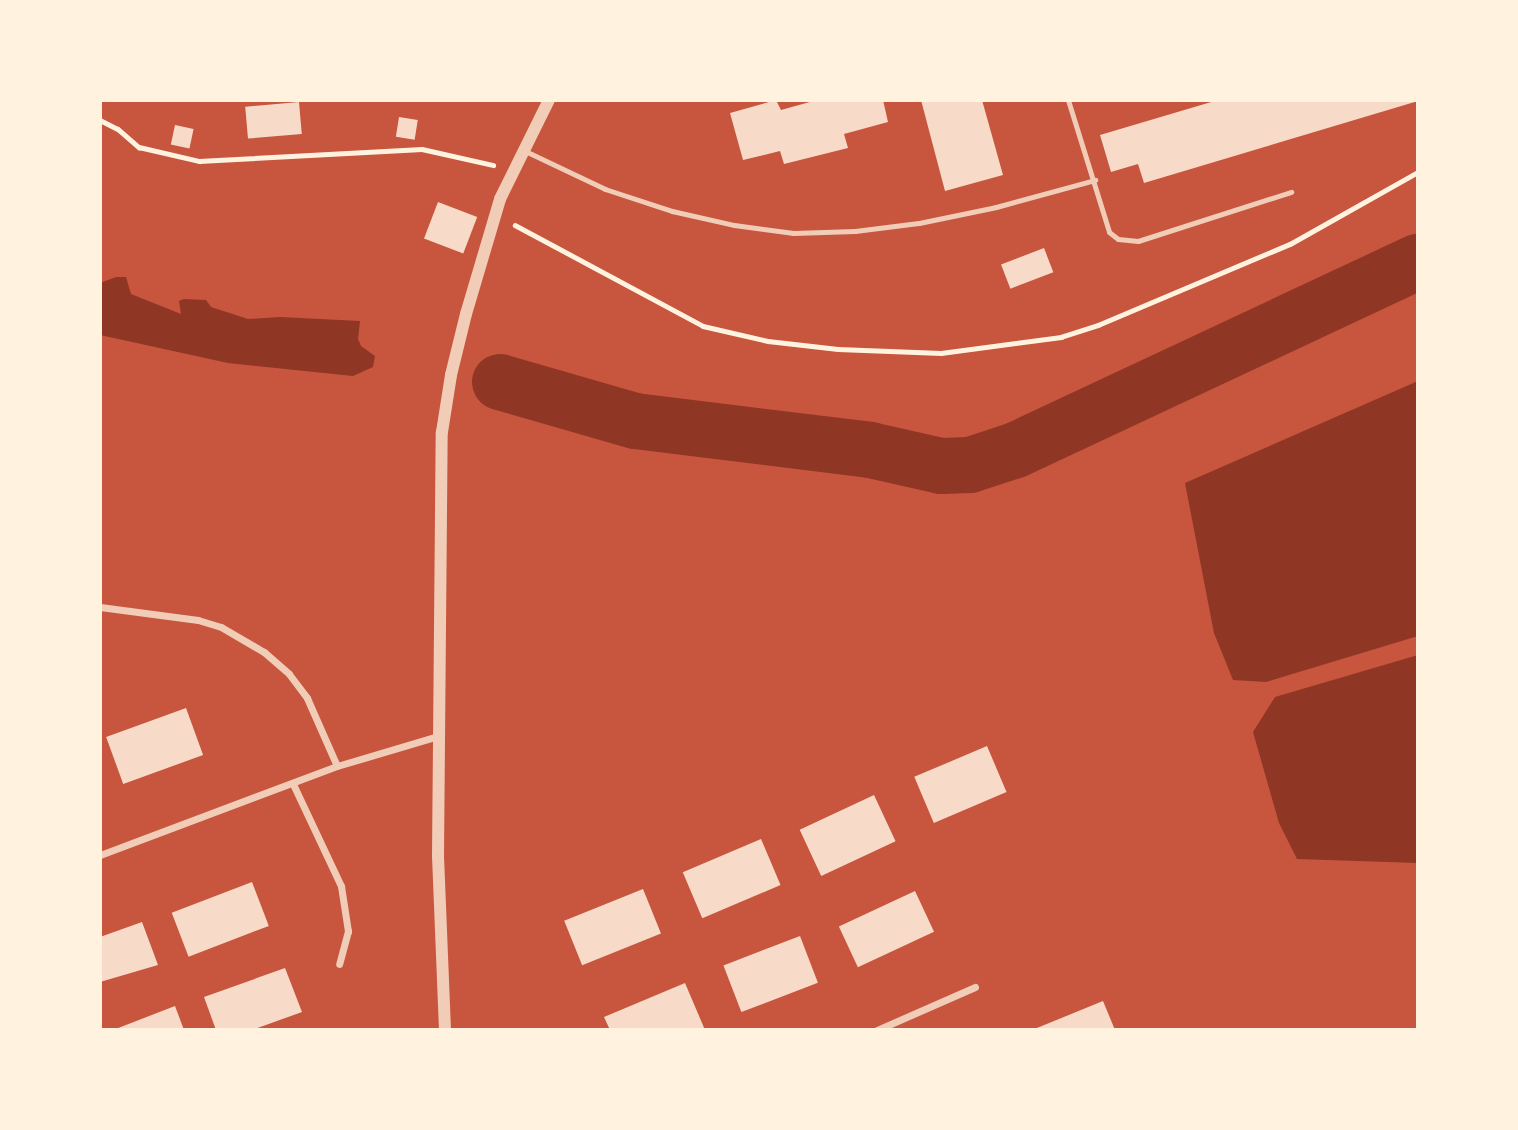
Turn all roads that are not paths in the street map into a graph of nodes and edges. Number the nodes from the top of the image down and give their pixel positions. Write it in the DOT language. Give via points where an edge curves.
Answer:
graph roads {
  1 [pos="549,100"];
  2 [pos="1068,100"];
  3 [pos="523,150"];
  4 [pos="1095,180"];
  5 [pos="1291,192"];
  6 [pos="100,607"];
  7 [pos="438,736"];
  8 [pos="337,766"];
  9 [pos="293,784"];
  10 [pos="100,855"];
  11 [pos="339,964"];
  12 [pos="975,986"];
  13 [pos="444,1030"];
  14 [pos="877,1030"];
  1 -- 3 [label="street"];
  2 -- 4 [label="lane"];
  3 -- 4 [label="lane" via="606,189 672,211 793,233 919,223"];
  3 -- 7 [label="street" via="496,215 466,314 442,432"];
  4 -- 5 [label="lane" via="1109,233 1138,242"];
  6 -- 8 [label="street" via="198,620 221,627 264,652 307,698"];
  7 -- 8 [label="street"];
  7 -- 13 [label="street"];
  8 -- 9 [label="street"];
  9 -- 10 [label="street"];
  9 -- 11 [label="street" via="341,886 348,931"];
  12 -- 14 [label="street"];
}
